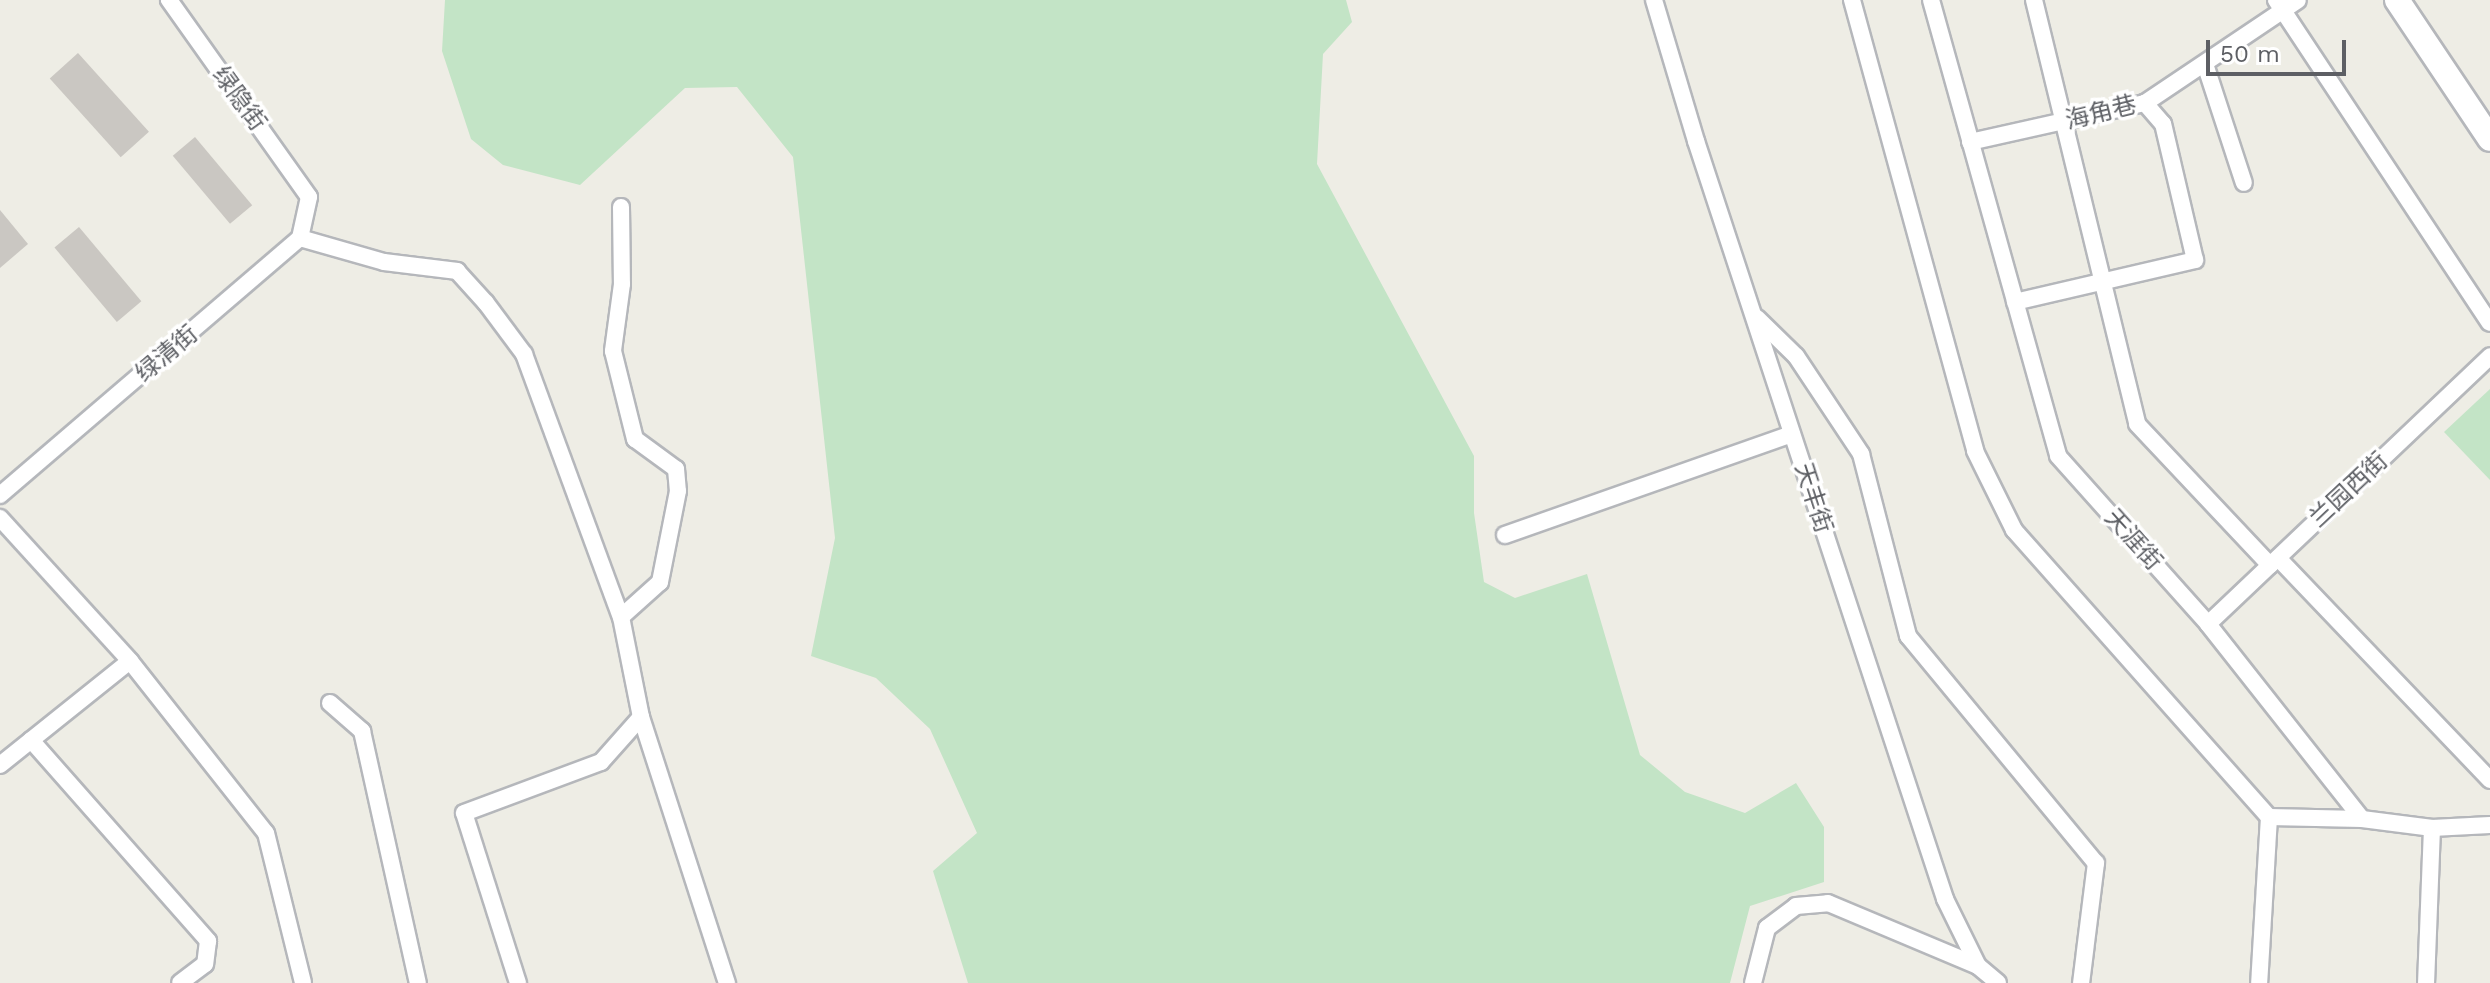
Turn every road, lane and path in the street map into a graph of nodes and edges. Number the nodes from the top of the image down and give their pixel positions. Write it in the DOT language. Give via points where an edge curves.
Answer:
graph roads {
  1 [pos="169,0"];
  2 [pos="1654,0"];
  3 [pos="1852,0"];
  4 [pos="1931,0"];
  5 [pos="2034,0"];
  6 [pos="2298,0"];
  7 [pos="2397,0"];
  8 [pos="2279,6"];
  9 [pos="2205,64"];
  10 [pos="2145,103"];
  11 [pos="2064,123"];
  12 [pos="2490,139"];
  13 [pos="1970,142"];
  14 [pos="2244,183"];
  15 [pos="621,207"];
  16 [pos="300,238"];
  17 [pos="2103,284"];
  18 [pos="2015,302"];
  19 [pos="1753,314"];
  20 [pos="2490,323"];
  21 [pos="2490,356"];
  22 [pos="1792,434"];
  23 [pos="0,495"];
  24 [pos="0,518"];
  25 [pos="1505,535"];
  26 [pos="2274,561"];
  27 [pos="621,617"];
  28 [pos="2208,624"];
  29 [pos="130,661"];
  30 [pos="330,703"];
  31 [pos="641,717"];
  32 [pos="31,740"];
  33 [pos="0,765"];
  34 [pos="2490,780"];
  35 [pos="2269,817"];
  36 [pos="2362,819"];
  37 [pos="2490,825"];
  38 [pos="2432,828"];
  39 [pos="1978,966"];
  40 [pos="180,983"];
  41 [pos="303,983"];
  42 [pos="418,983"];
  43 [pos="518,983"];
  44 [pos="727,983"];
  45 [pos="1753,983"];
  46 [pos="1998,983"];
  47 [pos="2081,983"];
  48 [pos="2259,983"];
  49 [pos="2426,983"];
  1 -- 16 [label="street, 绿隐街" via="309,197"];
  2 -- 19 [label="street, 天丰街"];
  3 -- 35 [label="street" via="1975,451 2014,530"];
  4 -- 13 [label="street, 天涯街"];
  5 -- 11 [label="street"];
  6 -- 8 [label="street, 海角巷"];
  7 -- 12 [label="street"];
  8 -- 9 [label="street, 海角巷"];
  8 -- 20 [label="street"];
  9 -- 10 [label="street, 海角巷"];
  9 -- 14 [label="street"];
  10 -- 11 [label="street, 海角巷"];
  10 -- 17 [label="street" via="2163,124 2195,260"];
  11 -- 13 [label="street, 海角巷"];
  11 -- 17 [label="street"];
  13 -- 18 [label="street, 天涯街"];
  15 -- 27 [label="street" via="622,284 613,351 635,439 676,469 678,491 660,582"];
  16 -- 23 [label="street, 绿清街"];
  16 -- 27 [label="street" via="384,262 457,271 486,303 524,354"];
  17 -- 18 [label="street"];
  17 -- 26 [label="street" via="2137,424"];
  18 -- 28 [label="street, 天涯街" via="2058,456"];
  19 -- 22 [label="street, 天丰街"];
  19 -- 47 [label="street" via="1796,356 1861,454 1908,636 2096,863"];
  21 -- 26 [label="street, 兰园西街"];
  22 -- 25 [label="street"];
  22 -- 39 [label="street, 天丰街" via="1945,899"];
  24 -- 29 [label="street"];
  26 -- 28 [label="street, 兰园西街"];
  26 -- 34 [label="street"];
  27 -- 31 [label="street"];
  28 -- 36 [label="street, 天涯街"];
  29 -- 32 [label="street"];
  29 -- 41 [label="street" via="266,833"];
  30 -- 42 [label="street" via="362,731"];
  31 -- 43 [label="street" via="601,762 464,813"];
  31 -- 44 [label="street"];
  32 -- 33 [label="street"];
  32 -- 40 [label="street" via="208,941 205,964"];
  35 -- 36 [label="street"];
  35 -- 48 [label="street"];
  36 -- 38 [label="street"];
  37 -- 38 [label="street"];
  38 -- 49 [label="street"];
  39 -- 45 [label="street" via="1828,903 1796,906 1767,928"];
  39 -- 46 [label="street, 天丰街"];
}
